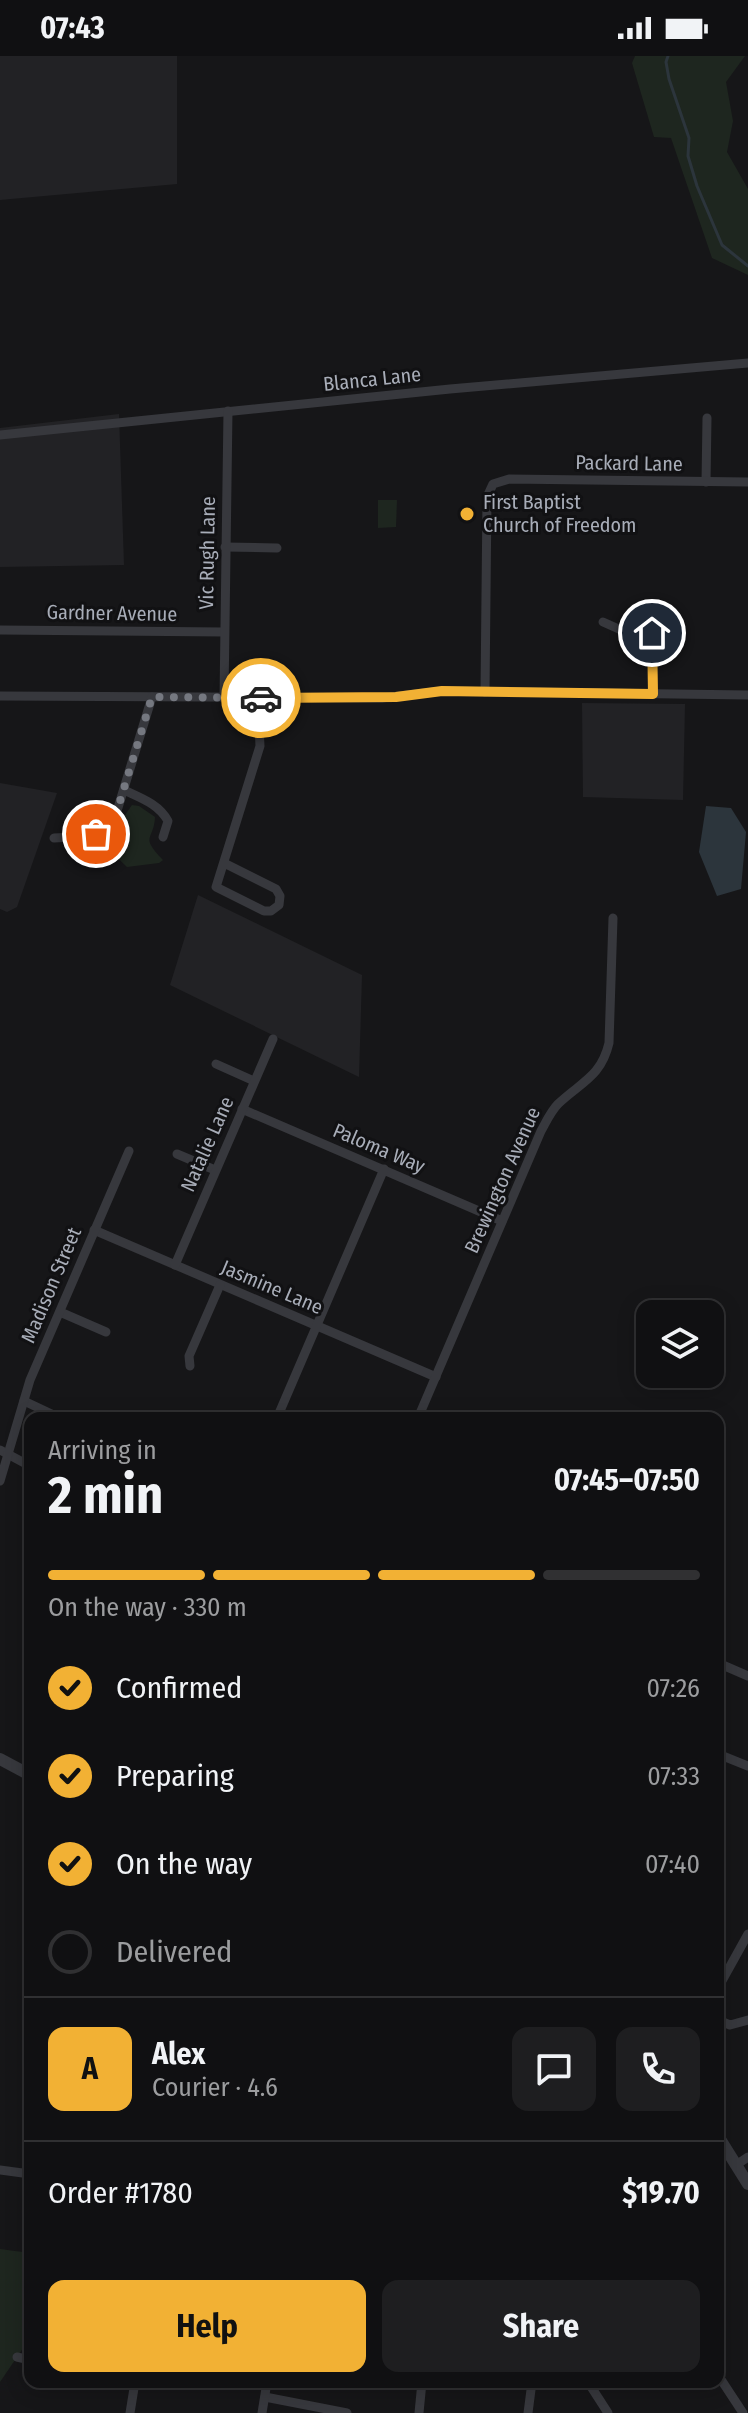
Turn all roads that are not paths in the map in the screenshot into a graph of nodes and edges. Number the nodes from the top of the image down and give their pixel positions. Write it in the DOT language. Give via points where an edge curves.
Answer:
graph roads {
  1 [pos="748,363"];
  2 [pos="228,411"];
  3 [pos="707,418"];
  4 [pos="0,435"];
  5 [pos="706,482"];
  6 [pos="748,482"];
  7 [pos="225,547"];
  8 [pos="277,548"];
  9 [pos="603,622"];
  10 [pos="0,630"];
  11 [pos="224,632"];
  12 [pos="485,692"];
  13 [pos="653,694"];
  14 [pos="748,695"];
  15 [pos="0,696"];
  16 [pos="152,697"];
  17 [pos="224,697"];
  18 [pos="264,698"];
  19 [pos="124,790"];
  20 [pos="163,837"];
  21 [pos="54,838"];
  22 [pos="224,863"];
  23 [pos="613,918"];
  24 [pos="273,1039"];
  25 [pos="216,1064"];
  26 [pos="254,1081"];
  27 [pos="242,1109"];
  28 [pos="129,1151"];
  29 [pos="177,1154"];
  30 [pos="384,1169"];
  31 [pos="215,1170"];
  32 [pos="502,1221"];
  33 [pos="94,1230"];
  34 [pos="175,1265"];
  35 [pos="220,1285"];
  36 [pos="60,1312"];
  37 [pos="316,1326"];
  38 [pos="106,1332"];
  39 [pos="190,1366"];
  40 [pos="436,1377"];
  41 [pos="24,1401"];
  42 [pos="47,1412"];
  43 [pos="280,1412"];
  44 [pos="421,1412"];
  45 [pos="4,1452"];
  46 [pos="24,1463"];
  47 [pos="0,1481"];
  48 [pos="724,1666"];
  49 [pos="748,1676"];
  50 [pos="724,1756"];
  51 [pos="0,1759"];
  52 [pos="748,1766"];
  53 [pos="24,1772"];
  54 [pos="748,1934"];
  55 [pos="724,1977"];
  56 [pos="748,2020"];
  57 [pos="724,2022"];
  58 [pos="724,2146"];
  59 [pos="748,2157"];
  60 [pos="736,2165"];
  61 [pos="0,2170"];
  62 [pos="24,2173"];
  63 [pos="748,2184"];
  64 [pos="724,2384"];
  65 [pos="134,2388"];
  66 [pos="266,2388"];
  67 [pos="421,2388"];
  68 [pos="531,2388"];
  69 [pos="592,2388"];
  70 [pos="265,2397"];
  71 [pos="130,2413"];
  72 [pos="262,2413"];
  73 [pos="347,2413"];
  74 [pos="419,2413"];
  75 [pos="528,2413"];
  76 [pos="608,2413"];
  77 [pos="743,2413"];
  1 -- 2 [label="street, Blanca Lane"];
  2 -- 4 [label="street, Blanca Lane"];
  2 -- 7 [label="street, Vic Rugh Lane"];
  3 -- 5 [label="street"];
  5 -- 6 [label="street, Packard Lane"];
  5 -- 12 [label="street, Packard Lane" via="509,479 493,484 487,497"];
  7 -- 8 [label="street"];
  7 -- 11 [label="street, Vic Rugh Lane"];
  9 -- 13 [label="street" via="652,633"];
  10 -- 11 [label="street, Gardner Avenue"];
  11 -- 17 [label="street, Vic Rugh Lane"];
  12 -- 13 [label="street"];
  12 -- 18 [label="street"];
  13 -- 14 [label="street"];
  15 -- 16 [label="street"];
  16 -- 17 [label="street"];
  16 -- 19 [label="street"];
  17 -- 18 [label="street"];
  18 -- 22 [label="street" via="260,746"];
  19 -- 20 [label="street" via="164,813 168,821"];
  19 -- 21 [label="street" via="115,816 101,831"];
  22 -- 22 [label="street" via="216,887 264,911 279,905 276,889"];
  23 -- 32 [label="street, Brewington Avenue" via="605,1061 555,1107"];
  24 -- 26 [label="street, Natalie Lane"];
  25 -- 26 [label="street"];
  26 -- 27 [label="street, Natalie Lane"];
  27 -- 30 [label="street, Paloma Way"];
  27 -- 31 [label="street, Natalie Lane"];
  28 -- 33 [label="street, Madison Street"];
  29 -- 31 [label="street"];
  30 -- 32 [label="street, Paloma Way"];
  30 -- 37 [label="street"];
  31 -- 34 [label="street, Natalie Lane"];
  32 -- 40 [label="street, Brewington Avenue"];
  33 -- 34 [label="street, Jasmine Lane"];
  33 -- 36 [label="street, Madison Street"];
  34 -- 35 [label="street, Jasmine Lane"];
  35 -- 37 [label="street, Jasmine Lane"];
  35 -- 39 [label="street" via="189,1356"];
  36 -- 38 [label="street"];
  36 -- 41 [label="street, Madison Street"];
  37 -- 40 [label="street, Jasmine Lane"];
  37 -- 43 [label="street"];
  40 -- 44 [label="street, Brewington Avenue"];
  41 -- 42 [label="street"];
  41 -- 45 [label="street, Madison Street"];
  45 -- 46 [label="street"];
  45 -- 47 [label="street, Madison Street"];
  48 -- 49 [label="street"];
  50 -- 52 [label="street"];
  51 -- 53 [label="street"];
  54 -- 55 [label="street"];
  56 -- 57 [label="street"];
  58 -- 60 [label="street"];
  59 -- 60 [label="street"];
  60 -- 63 [label="street"];
  61 -- 62 [label="street"];
  64 -- 77 [label="street"];
  65 -- 71 [label="street"];
  66 -- 70 [label="street"];
  67 -- 74 [label="street"];
  68 -- 75 [label="street"];
  69 -- 76 [label="street"];
  70 -- 72 [label="street"];
  70 -- 73 [label="street"];
}
